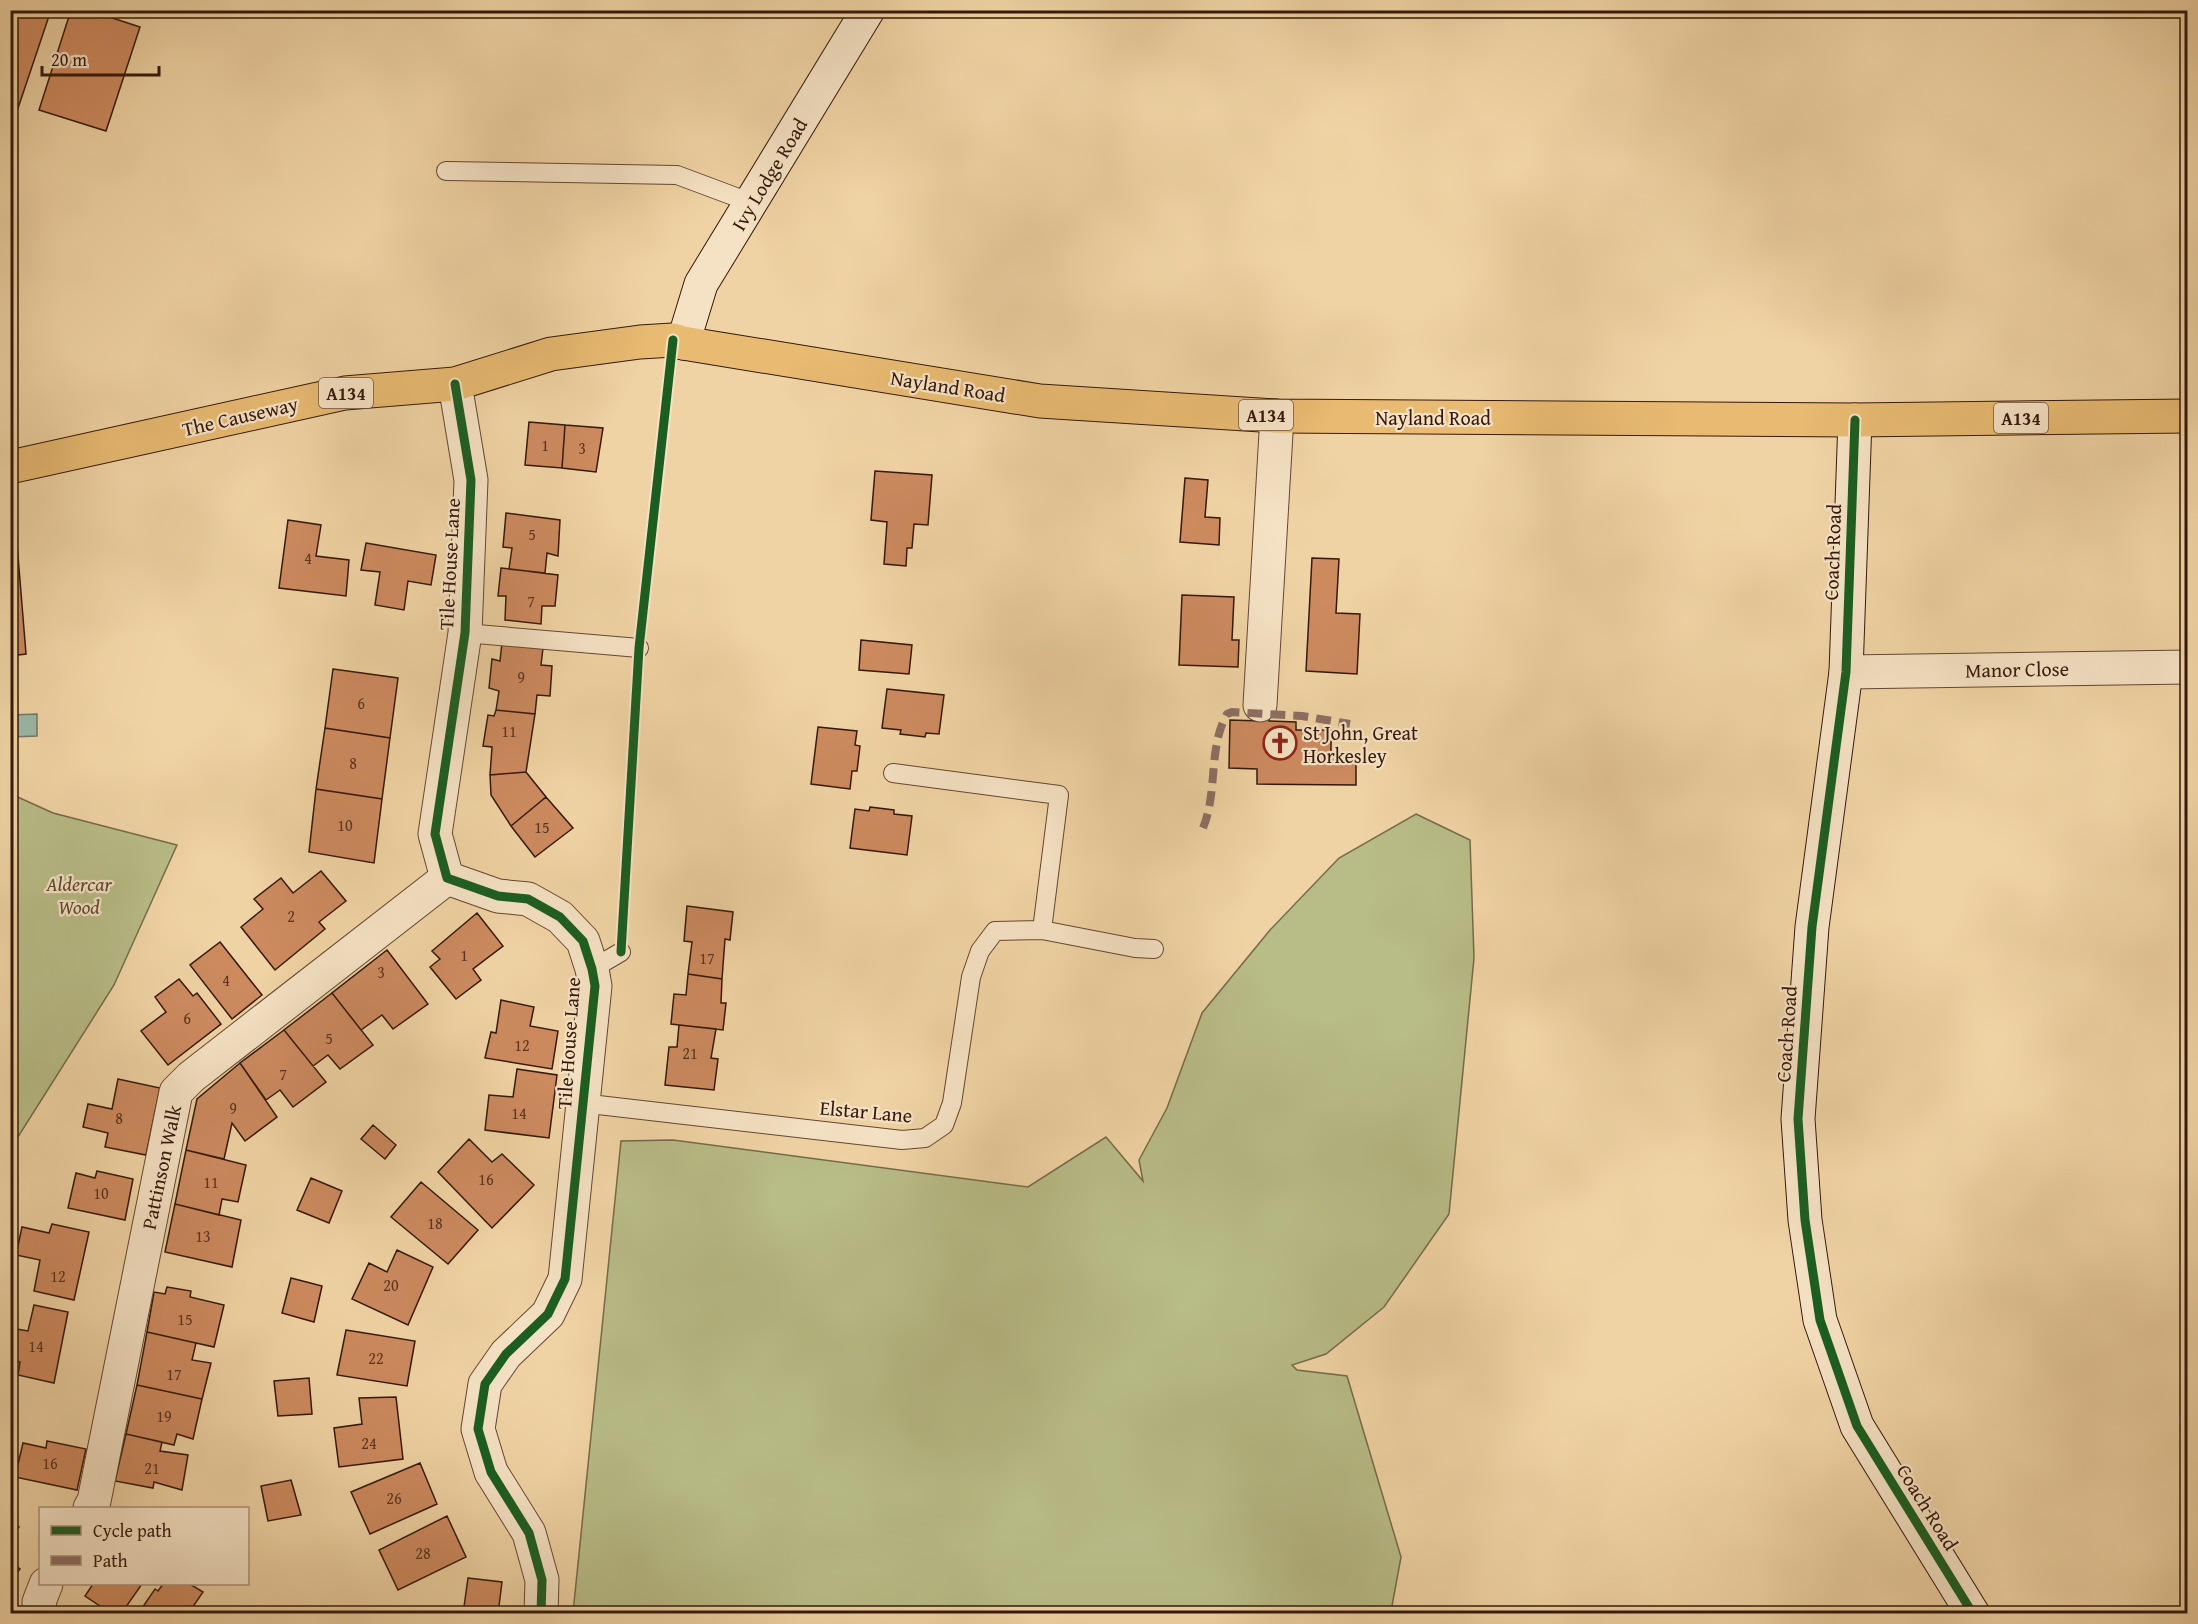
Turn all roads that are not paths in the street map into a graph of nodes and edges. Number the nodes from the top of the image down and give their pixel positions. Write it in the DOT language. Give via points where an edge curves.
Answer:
graph roads {
  1 [pos="868,10"];
  2 [pos="446,171"];
  3 [pos="752,203"];
  4 [pos="683,343"];
  5 [pos="455,384"];
  6 [pos="1277,416"];
  7 [pos="2187,416"];
  8 [pos="1855,420"];
  9 [pos="10,467"];
  10 [pos="465,633"];
  11 [pos="639,648"];
  12 [pos="2187,667"];
  13 [pos="1846,672"];
  14 [pos="1260,705"];
  15 [pos="893,773"];
  16 [pos="447,878"];
  17 [pos="1042,930"];
  18 [pos="1154,949"];
  19 [pos="621,952"];
  20 [pos="592,969"];
  21 [pos="582,1103"];
  22 [pos="91,1507"];
  23 [pos="46,1585"];
  24 [pos="41,1614"];
  25 [pos="541,1614"];
  26 [pos="1973,1614"];
  1 -- 3 [label="street, Ivy Lodge Road"];
  2 -- 3 [label="lane" via="677,176"];
  3 -- 4 [label="street, Ivy Lodge Road" via="701,284"];
  4 -- 5 [label="main road, The Causeway / A134" via="640,342 551,354"];
  4 -- 6 [label="main road, Nayland Road / A134" via="1040,401"];
  5 -- 9 [label="main road, The Causeway / A134" via="345,393"];
  5 -- 10 [label="street, Tile House Lane" via="471,480"];
  6 -- 8 [label="main road, Nayland Road / A134"];
  6 -- 14 [label="street"];
  7 -- 8 [label="main road, Nayland Road / A134"];
  8 -- 13 [label="street, Coach Road"];
  10 -- 11 [label="lane"];
  10 -- 16 [label="street, Tile House Lane" via="435,834"];
  12 -- 13 [label="street, Manor Close"];
  13 -- 26 [label="street, Coach Road" via="1812,927 1798,1119 1804,1220 1820,1320 1857,1426"];
  15 -- 17 [label="lane" via="1059,795"];
  16 -- 20 [label="street, Tile House Lane" via="498,896 528,899 560,917 583,941"];
  16 -- 22 [label="street, Pattinson Walk" via="176,1092"];
  17 -- 18 [label="lane, Elstar Lane"];
  17 -- 21 [label="lane, Elstar Lane" via="995,931 980,951 970,977 952,1103 944,1125 925,1138 902,1140"];
  19 -- 20 [label="lane"];
  20 -- 21 [label="street, Tile House Lane" via="595,986"];
  21 -- 25 [label="street, Tile House Lane" via="565,1279 548,1314 506,1354 485,1384 478,1429 491,1472 529,1533 542,1580"];
  23 -- 24 [label="street" via="39,1602"];
}
